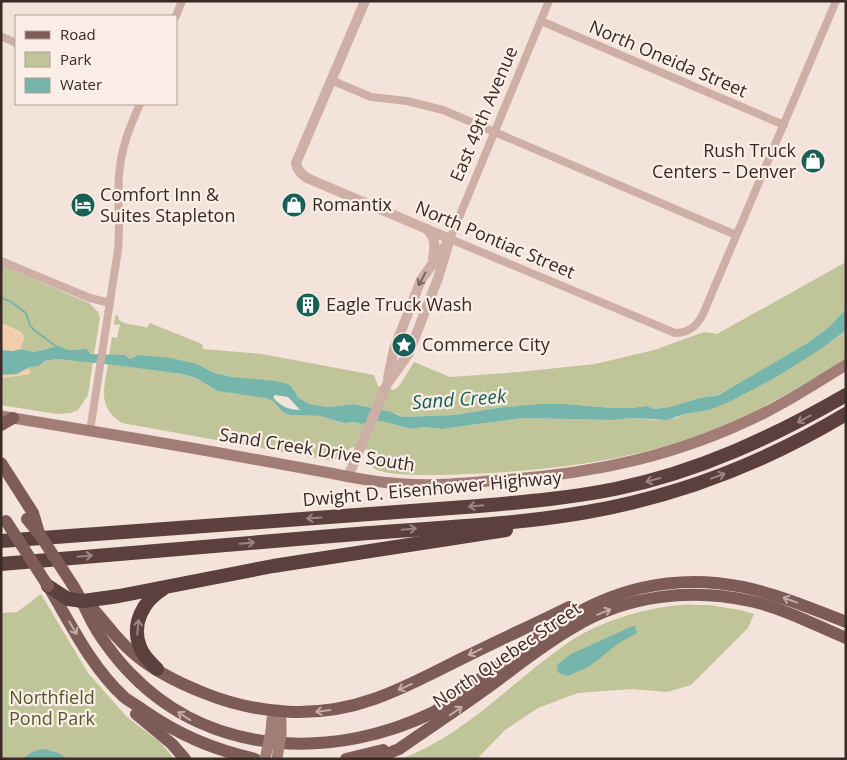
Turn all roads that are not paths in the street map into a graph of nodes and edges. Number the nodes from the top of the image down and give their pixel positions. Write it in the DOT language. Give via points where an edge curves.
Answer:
graph roads {
  1 [pos="182,1"];
  2 [pos="365,1"];
  3 [pos="549,1"];
  4 [pos="836,1"];
  5 [pos="176,15"];
  6 [pos="541,21"];
  7 [pos="1,36"];
  8 [pos="15,43"];
  9 [pos="331,80"];
  10 [pos="140,105"];
  11 [pos="784,124"];
  12 [pos="494,132"];
  13 [pos="426,229"];
  14 [pos="736,235"];
  15 [pos="450,239"];
  16 [pos="1,261"];
  17 [pos="432,262"];
  18 [pos="110,303"];
  19 [pos="846,365"];
  20 [pos="387,384"];
  21 [pos="846,395"];
  22 [pos="846,414"];
  23 [pos="7,417"];
  24 [pos="1,425"];
  25 [pos="90,431"];
  26 [pos="1,463"];
  27 [pos="348,477"];
  28 [pos="1,478"];
  29 [pos="587,512"];
  30 [pos="4,517"];
  31 [pos="31,518"];
  32 [pos="1,541"];
  33 [pos="1,564"];
  34 [pos="671,583"];
  35 [pos="48,586"];
  36 [pos="168,586"];
  37 [pos="83,601"];
  38 [pos="846,622"];
  39 [pos="846,638"];
  40 [pos="157,669"];
  41 [pos="125,698"];
  42 [pos="277,712"];
  43 [pos="276,733"];
  44 [pos="421,734"];
  45 [pos="185,759"];
  46 [pos="255,759"];
  47 [pos="265,759"];
  48 [pos="276,759"];
  49 [pos="346,759"];
  50 [pos="374,759"];
  1 -- 5 [label="street"];
  2 -- 9 [label="street"];
  3 -- 6 [label="street, East 49th Avenue"];
  4 -- 11 [label="street"];
  6 -- 11 [label="street, North Oneida Street"];
  6 -- 12 [label="street, East 49th Avenue"];
  7 -- 8 [label="street"];
  9 -- 12 [label="street" via="371,97 432,107"];
  9 -- 13 [label="street, North Pontiac Street" via="296,163 299,172"];
  10 -- 18 [label="street" via="124,144 120,165 120,228"];
  11 -- 14 [label="street"];
  12 -- 14 [label="street"];
  12 -- 15 [label="street, East 49th Avenue"];
  13 -- 15 [label="street, North Pontiac Street"];
  13 -- 17 [label="street" via="434,242"];
  14 -- 15 [label="street, North Pontiac Street" via="703,314 696,326 682,333 666,330"];
  15 -- 17 [label="street, East 49th Avenue"];
  15 -- 20 [label="street, East 49th Avenue" via="436,286 409,353"];
  16 -- 18 [label="street" via="90,298"];
  17 -- 20 [label="street, East 49th Avenue, one-way" via="421,280 394,349"];
  18 -- 25 [label="street"];
  19 -- 27 [label="main road, Sand Creek Drive South" via="788,400 730,428 671,451 616,466 551,476 439,484 397,484"];
  20 -- 27 [label="street, East 49th Avenue"];
  21 -- 32 [label="highway, Dwight D. Eisenhower Highway, one-way" via="791,426 726,456 661,478 596,493 479,506"];
  29 -- 22 [label="highway, one-way" via="658,496 728,473 788,446"];
  23 -- 24 [label="main road"];
  23 -- 25 [label="main road, Sand Creek Drive South"];
  25 -- 27 [label="main road, Sand Creek Drive South"];
  26 -- 31 [label="main road"];
  28 -- 31 [label="main road"];
  33 -- 29 [label="highway, one-way" via="459,526"];
  29 -- 36 [label="highway" via="552,523"];
  30 -- 35 [label="main road, bridge"];
  31 -- 37 [label="main road, bridge"];
  34 -- 37 [label="main road, one-way" via="619,594 576,612 408,727 358,745 311,751 246,744 178,713 130,673 89,616"];
  38 -- 34 [label="main road, one-way" via="781,596 736,585 697,581"];
  34 -- 42 [label="main road, one-way" via="653,579 598,593 421,679 368,701 321,711"];
  35 -- 37 [label="highway" via="68,599"];
  35 -- 41 [label="main road, one-way" via="96,663"];
  36 -- 37 [label="highway"];
  40 -- 36 [label="highway, one-way" via="140,647 137,625 145,605"];
  37 -- 40 [label="main road" via="124,646"];
  44 -- 39 [label="main road, North Quebec Street, one-way" via="574,626 609,610 648,599 705,594 752,601"];
  40 -- 42 [label="main road" via="220,699"];
  41 -- 45 [label="main road" via="137,715"];
  41 -- 46 [label="main road" via="190,738"];
  42 -- 43 [label="main road" via="272,719"];
  43 -- 47 [label="main road, bridge"];
  43 -- 48 [label="main road, bridge"];
  44 -- 49 [label="main road" via="381,750"];
  44 -- 50 [label="main road" via="399,749"];
}
